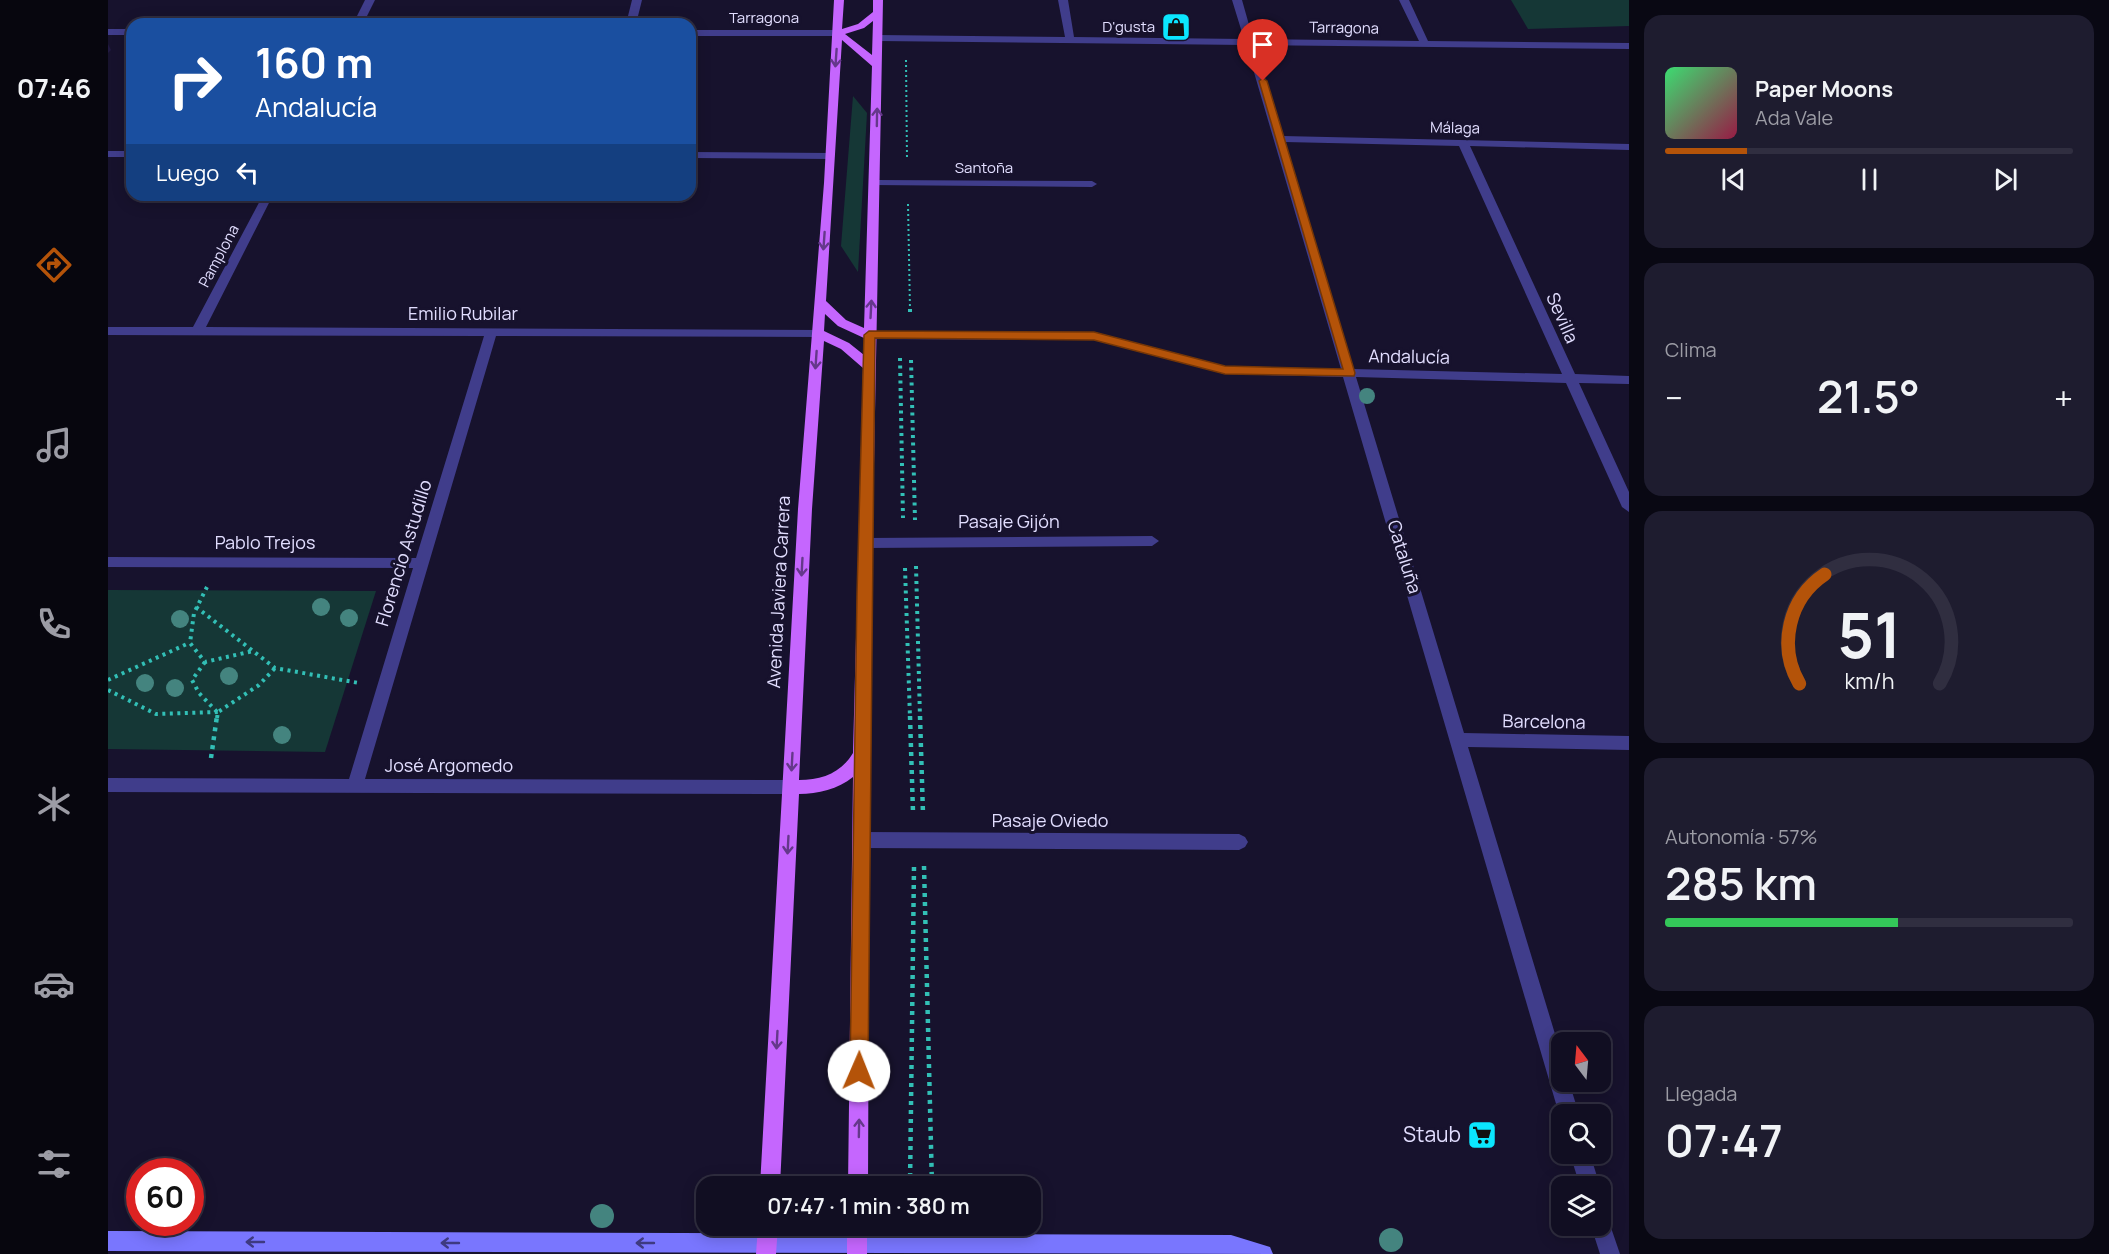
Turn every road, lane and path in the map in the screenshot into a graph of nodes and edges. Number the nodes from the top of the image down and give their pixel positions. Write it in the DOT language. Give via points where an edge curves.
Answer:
graph roads {
  1 [pos="370,0"];
  2 [pos="637,0"];
  3 [pos="839,0"];
  4 [pos="878,0"];
  5 [pos="1063,0"];
  6 [pos="1237,0"];
  7 [pos="1404,0"];
  8 [pos="878,13"];
  9 [pos="361,18"];
  10 [pos="632,18"];
  11 [pos="108,32"];
  12 [pos="126,32"];
  13 [pos="696,33"];
  14 [pos="838,33"];
  15 [pos="878,38"];
  16 [pos="905,38"];
  17 [pos="1070,40"];
  18 [pos="1251,42"];
  19 [pos="1425,44"];
  20 [pos="1629,46"];
  21 [pos="877,65"];
  22 [pos="1280,139"];
  23 [pos="1463,143"];
  24 [pos="1629,147"];
  25 [pos="108,154"];
  26 [pos="126,154"];
  27 [pos="696,155"];
  28 [pos="830,156"];
  29 [pos="876,183"];
  30 [pos="908,183"];
  31 [pos="1092,184"];
  32 [pos="265,201"];
  33 [pos="820,302"];
  34 [pos="108,332"];
  35 [pos="197,332"];
  36 [pos="491,332"];
  37 [pos="818,333"];
  38 [pos="869,335"];
  39 [pos="910,335"];
  40 [pos="870,368"];
  41 [pos="1350,373"];
  42 [pos="1570,379"];
  43 [pos="1629,380"];
  44 [pos="1629,507"];
  45 [pos="1152,541"];
  46 [pos="916,542"];
  47 [pos="866,543"];
  48 [pos="108,562"];
  49 [pos="228,562"];
  50 [pos="422,563"];
  51 [pos="196,607"];
  52 [pos="190,643"];
  53 [pos="253,650"];
  54 [pos="205,662"];
  55 [pos="275,668"];
  56 [pos="108,680"];
  57 [pos="385,688"];
  58 [pos="108,690"];
  59 [pos="218,712"];
  60 [pos="1458,740"];
  61 [pos="1629,743"];
  62 [pos="862,753"];
  63 [pos="108,785"];
  64 [pos="207,786"];
  65 [pos="355,786"];
  66 [pos="791,787"];
  67 [pos="862,840"];
  68 [pos="923,840"];
  69 [pos="1239,842"];
  70 [pos="1566,1104"];
  71 [pos="771,1176"];
  72 [pos="858,1176"];
  73 [pos="932,1176"];
  74 [pos="1604,1236"];
  75 [pos="108,1241"];
  76 [pos="767,1241"];
  77 [pos="857,1241"];
  78 [pos="1263,1254"];
  79 [pos="1610,1254"];
  1 -- 9 [label="street"];
  2 -- 10 [label="street"];
  3 -- 14 [label="main road, Avenida Javiera Carrera"];
  4 -- 8 [label="main road"];
  5 -- 17 [label="street"];
  6 -- 18 [label="street, Cataluña"];
  7 -- 19 [label="street"];
  8 -- 14 [label="main road" via="861,26"];
  8 -- 15 [label="main road"];
  11 -- 12 [label="street"];
  13 -- 14 [label="street, Tarragona"];
  14 -- 21 [label="main road"];
  14 -- 28 [label="main road, Avenida Javiera Carrera, one-way"];
  15 -- 16 [label="street, Tarragona"];
  15 -- 21 [label="main road"];
  16 -- 17 [label="street, Tarragona"];
  16 -- 30 [label="path"];
  17 -- 18 [label="street, Tarragona"];
  18 -- 19 [label="street, Tarragona"];
  18 -- 22 [label="street, Cataluña"];
  19 -- 20 [label="street, Tarragona"];
  29 -- 21 [label="main road, one-way"];
  22 -- 23 [label="street, Málaga"];
  22 -- 41 [label="street, Cataluña"];
  23 -- 24 [label="street, Málaga"];
  23 -- 42 [label="street, Sevilla"];
  25 -- 26 [label="street"];
  27 -- 28 [label="street"];
  28 -- 33 [label="main road, Avenida Javiera Carrera, one-way"];
  29 -- 30 [label="street, Santoña"];
  38 -- 29 [label="main road, one-way"];
  30 -- 31 [label="street, Santoña"];
  30 -- 39 [label="path"];
  32 -- 35 [label="street, Pamplona"];
  33 -- 37 [label="main road, Avenida Javiera Carrera"];
  33 -- 38 [label="main road" via="842,323"];
  34 -- 35 [label="street, Emilio Rubilar"];
  35 -- 36 [label="street, Emilio Rubilar"];
  36 -- 37 [label="street, Emilio Rubilar"];
  36 -- 50 [label="street, Florencio Astudillo"];
  37 -- 40 [label="main road" via="845,346"];
  37 -- 66 [label="main road, Avenida Javiera Carrera, one-way"];
  38 -- 39 [label="street, Andalucía"];
  38 -- 40 [label="main road"];
  39 -- 41 [label="street, Andalucía" via="1094,336 1225,370"];
  39 -- 46 [label="path"];
  40 -- 47 [label="main road"];
  41 -- 42 [label="street, Andalucía"];
  41 -- 60 [label="street, Cataluña"];
  42 -- 43 [label="street, Andalucía"];
  42 -- 44 [label="street, Sevilla"];
  45 -- 46 [label="street, Pasaje Gijón"];
  46 -- 47 [label="street, Pasaje Gijón"];
  46 -- 68 [label="path"];
  47 -- 62 [label="main road"];
  48 -- 49 [label="street, Pablo Trejos"];
  49 -- 50 [label="street, Pablo Trejos"];
  49 -- 51 [label="path"];
  50 -- 57 [label="street, Florencio Astudillo"];
  51 -- 52 [label="path"];
  51 -- 53 [label="path"];
  52 -- 54 [label="path"];
  52 -- 56 [label="path"];
  53 -- 54 [label="path"];
  53 -- 55 [label="path"];
  54 -- 59 [label="path" via="192,680"];
  55 -- 57 [label="path"];
  55 -- 59 [label="path" via="266,680"];
  57 -- 65 [label="street, Florencio Astudillo"];
  58 -- 59 [label="path" via="156,714"];
  59 -- 64 [label="path"];
  60 -- 61 [label="street, Barcelona"];
  60 -- 70 [label="street, Cataluña"];
  62 -- 66 [label="main road" via="856,764 832,782 812,789"];
  62 -- 67 [label="main road"];
  63 -- 64 [label="street, José Argomedo"];
  64 -- 65 [label="street, José Argomedo"];
  65 -- 66 [label="street, José Argomedo"];
  66 -- 71 [label="main road, Avenida Javiera Carrera, one-way"];
  67 -- 68 [label="street, Pasaje Oviedo"];
  72 -- 67 [label="main road, one-way"];
  68 -- 69 [label="street, Pasaje Oviedo"];
  68 -- 73 [label="path"];
  74 -- 79 [label="street"];
  76 -- 75 [label="main road, one-way"];
  76 -- 77 [label="main road"];
  77 -- 78 [label="main road" via="1231,1245"];
}
